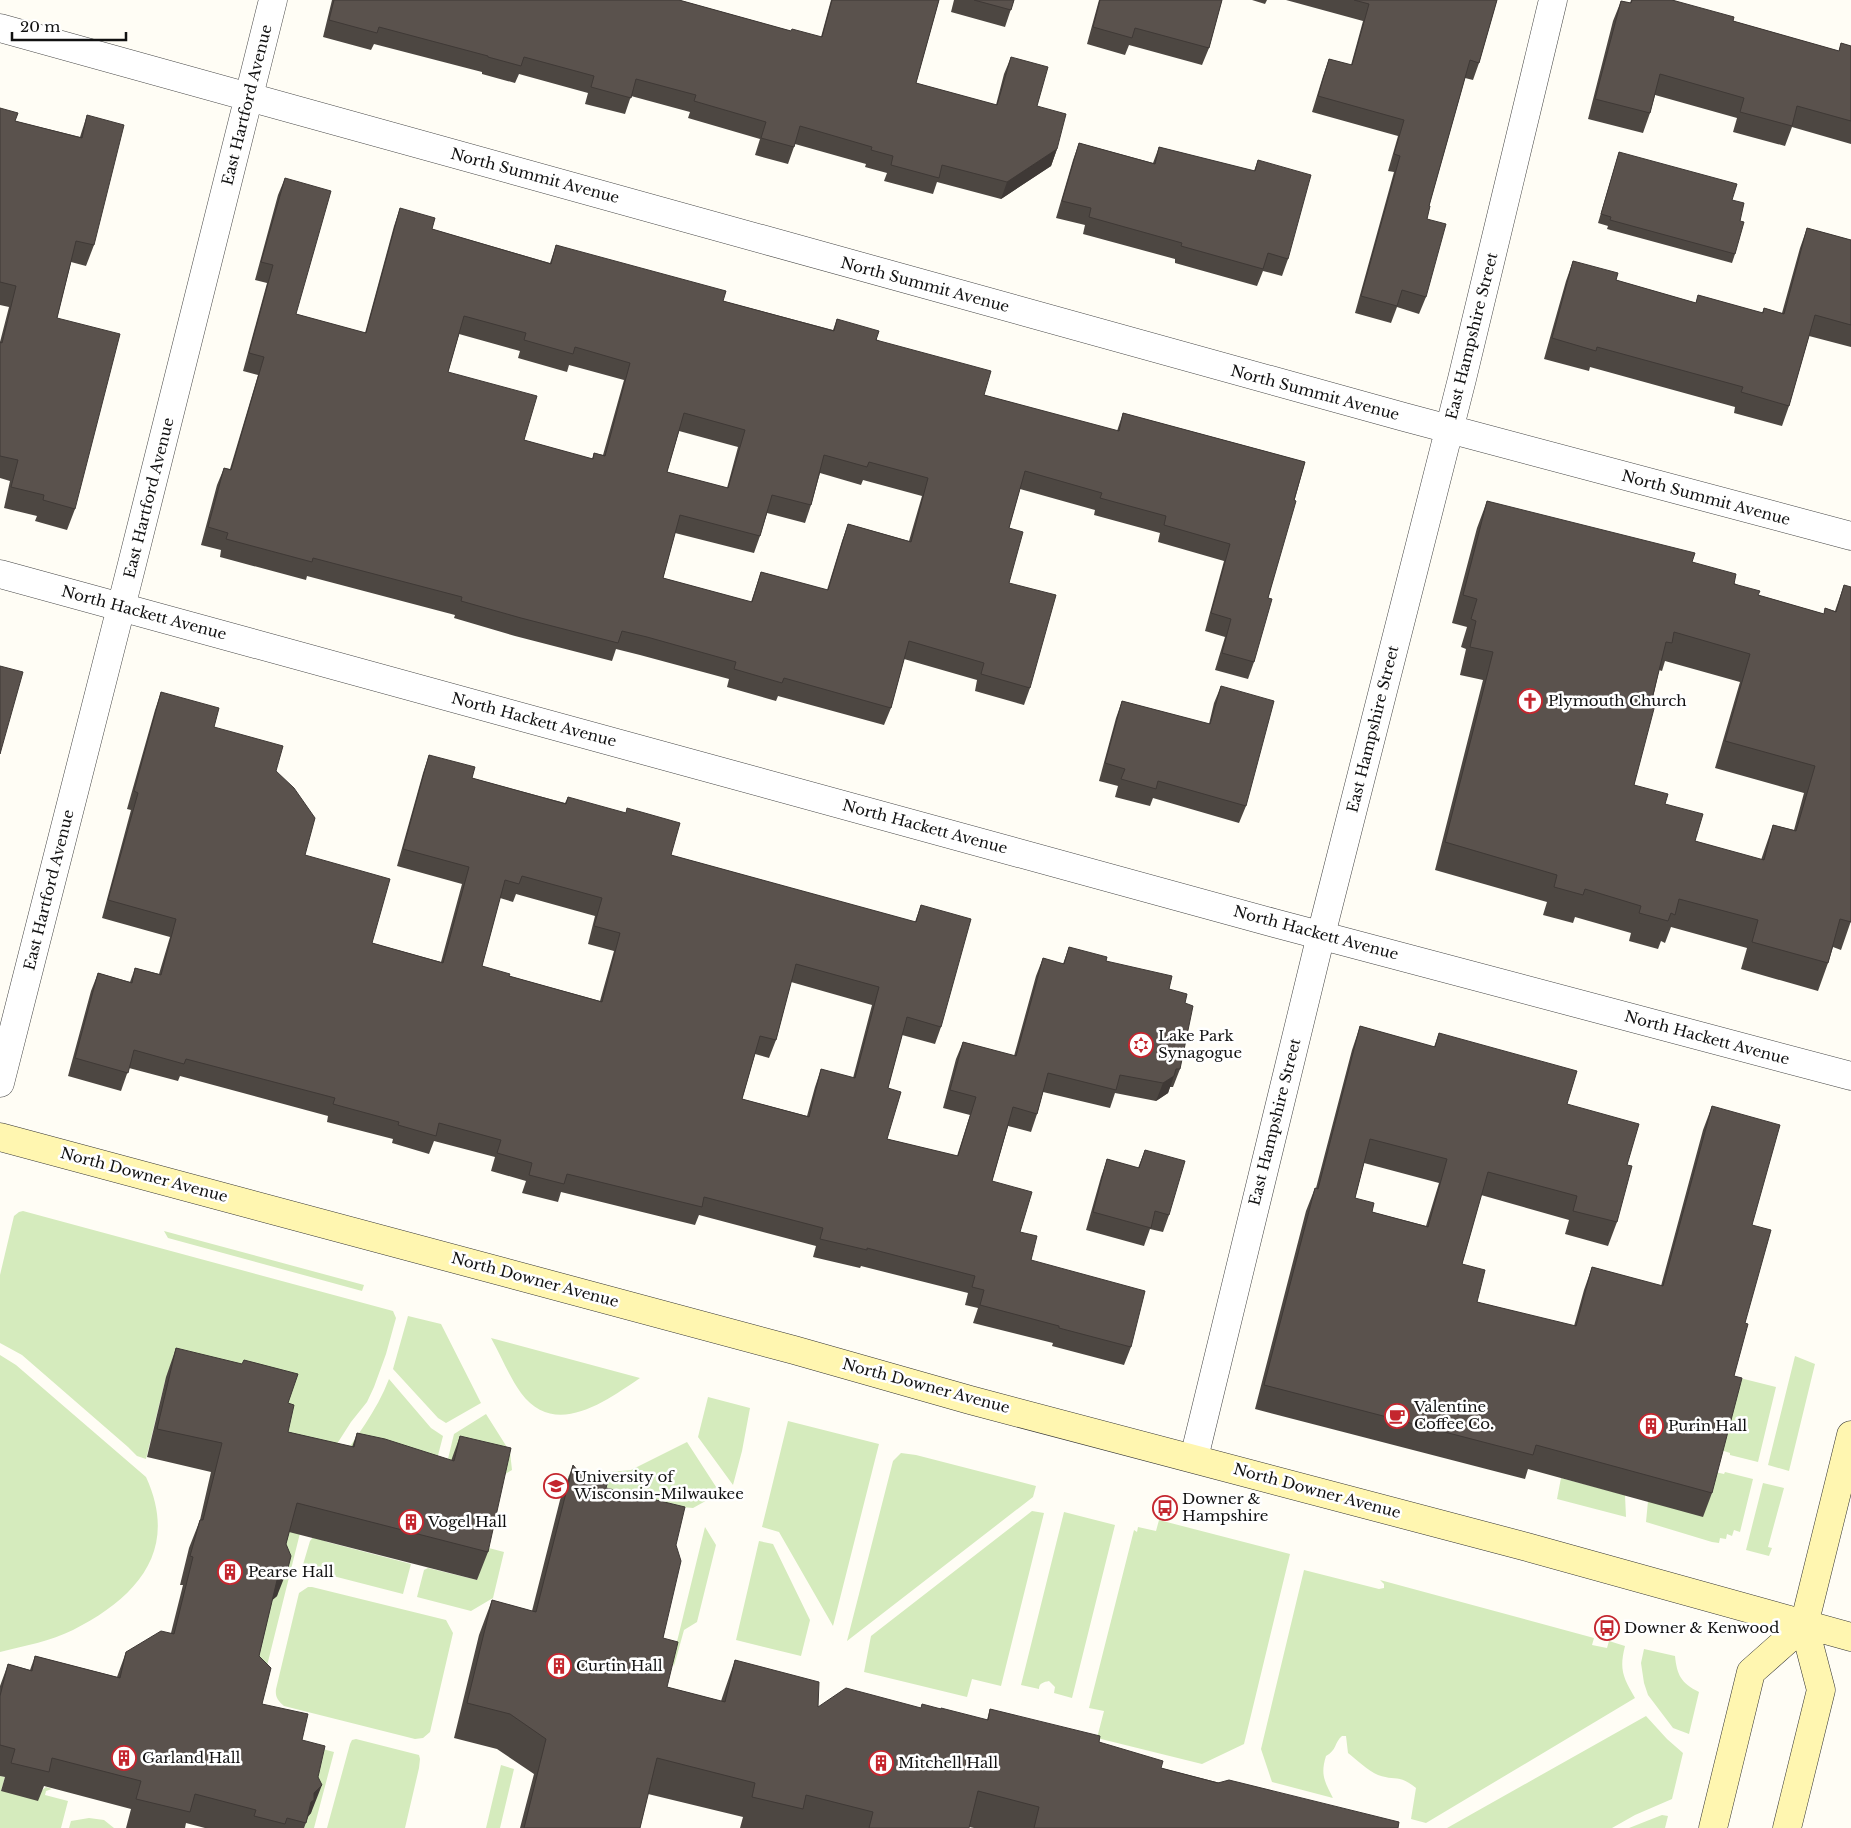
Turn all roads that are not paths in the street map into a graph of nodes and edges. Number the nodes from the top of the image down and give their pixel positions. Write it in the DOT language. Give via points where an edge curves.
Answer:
graph roads {
  1 [pos="274,0"];
  2 [pos="1553,0"];
  3 [pos="0,28"];
  4 [pos="249,98"];
  5 [pos="1449,430"];
  6 [pos="1851,536"];
  7 [pos="0,574"];
  8 [pos="121,607"];
  9 [pos="1320,935"];
  10 [pos="1851,1076"];
  11 [pos="0,1083"];
  12 [pos="0,1136"];
  13 [pos="1851,1435"];
  14 [pos="1194,1458"];
  15 [pos="1804,1625"];
  16 [pos="1851,1637"];
  17 [pos="1713,1828"];
  18 [pos="1787,1828"];
  1 -- 4 [label="street, East Hartford Avenue"];
  2 -- 5 [label="street, East Hampshire Street"];
  3 -- 4 [label="street, North Summit Avenue"];
  4 -- 5 [label="street, North Summit Avenue"];
  4 -- 8 [label="street, East Hartford Avenue"];
  5 -- 6 [label="street, North Summit Avenue"];
  5 -- 9 [label="street, East Hampshire Street"];
  7 -- 8 [label="street, North Hackett Avenue"];
  8 -- 9 [label="street, North Hackett Avenue"];
  8 -- 11 [label="street, East Hartford Avenue"];
  9 -- 10 [label="street, North Hackett Avenue"];
  9 -- 14 [label="street, East Hampshire Street"];
  12 -- 14 [label="street, North Downer Avenue"];
  13 -- 15 [label="street"];
  14 -- 15 [label="street, North Downer Avenue"];
  15 -- 16 [label="street, North Downer Avenue"];
  15 -- 17 [label="street" via="1751,1672"];
  15 -- 18 [label="street" via="1821,1690"];
}
